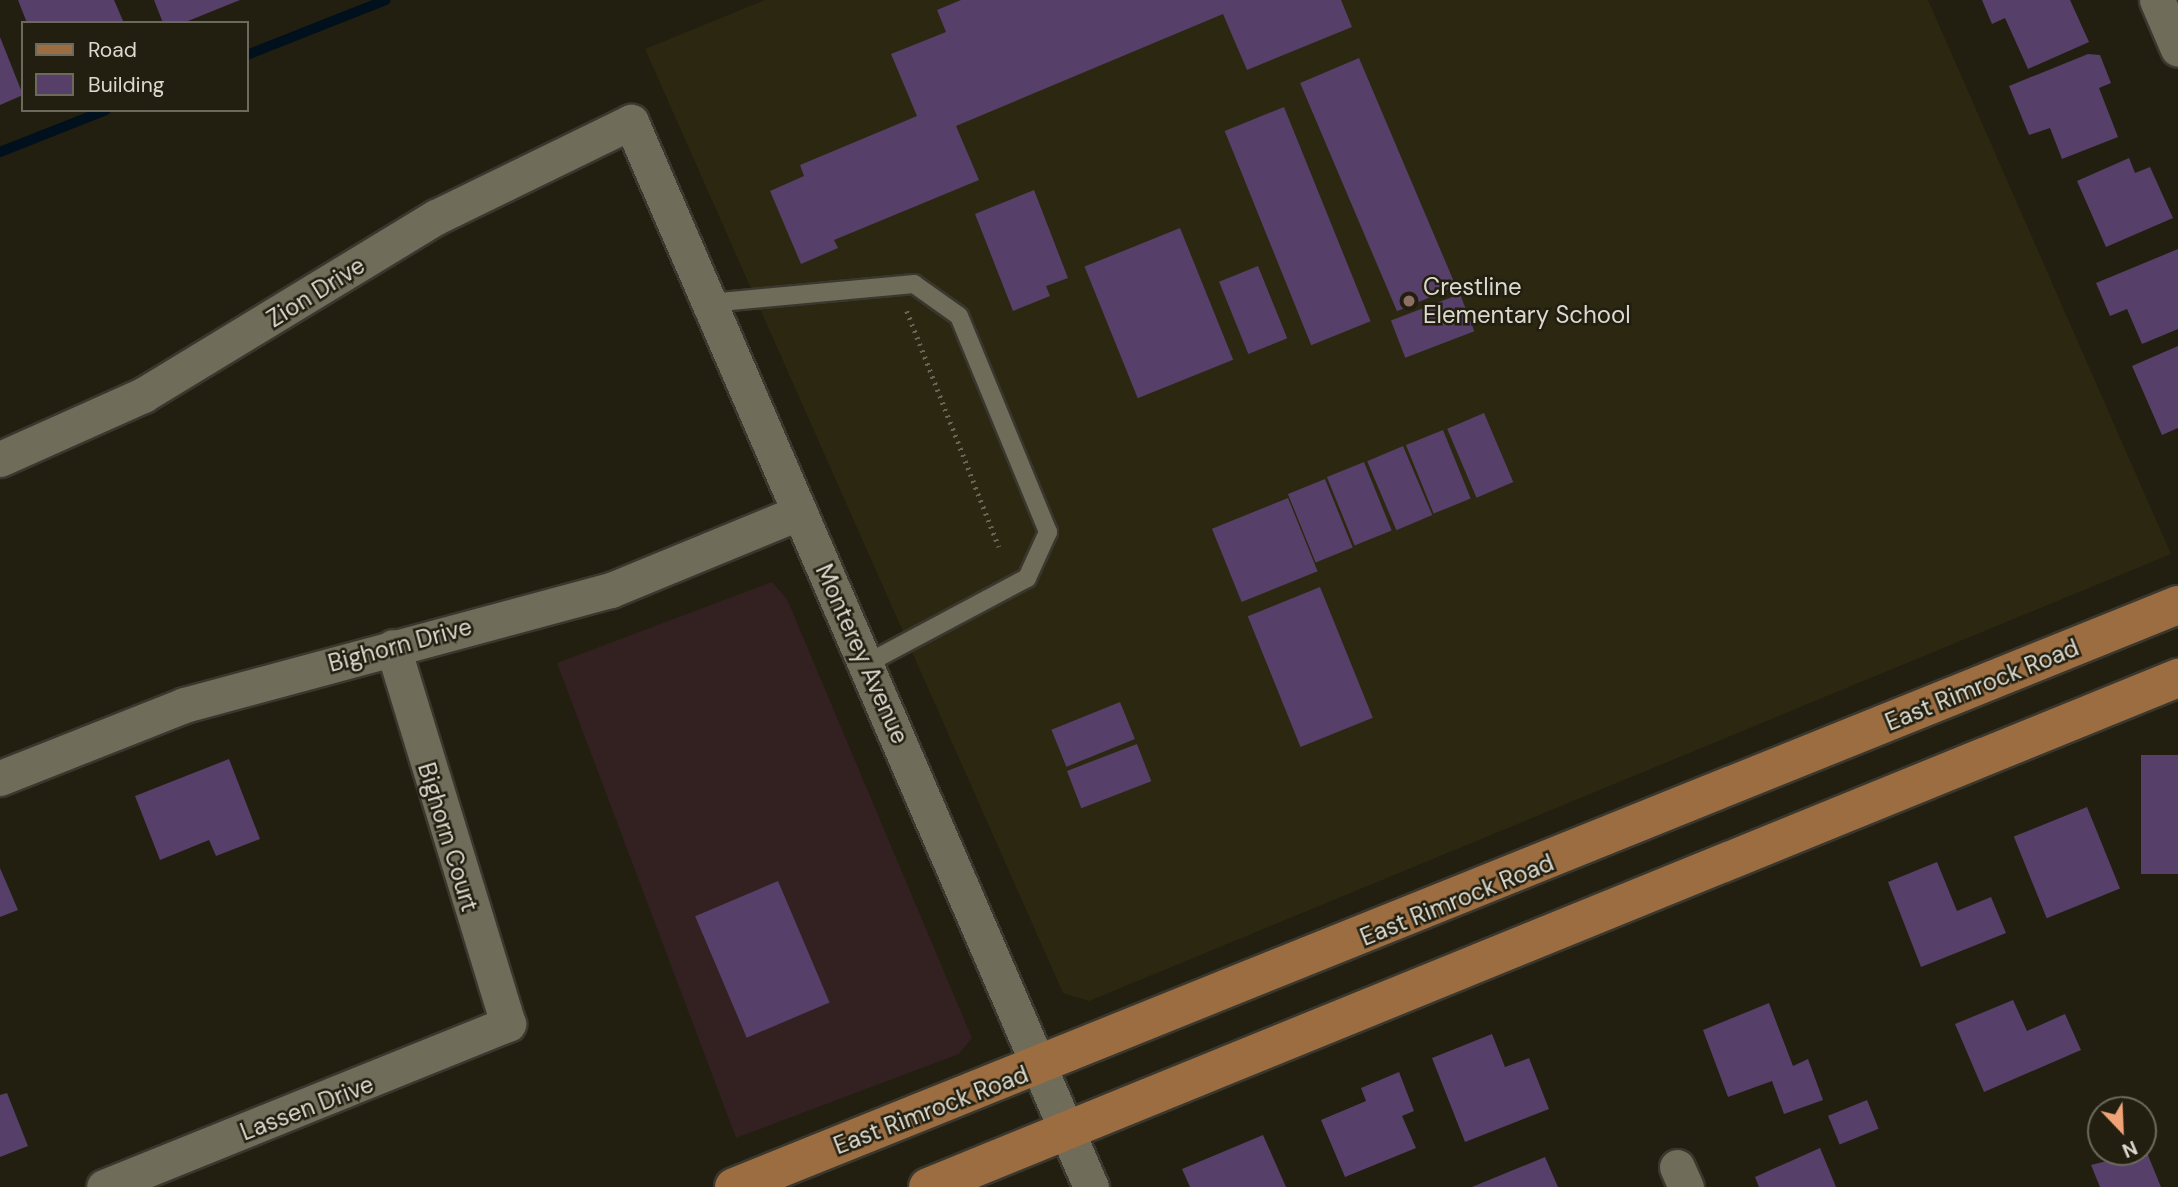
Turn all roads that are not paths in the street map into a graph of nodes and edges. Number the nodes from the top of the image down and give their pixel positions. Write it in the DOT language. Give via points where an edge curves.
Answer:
graph roads {
  1 [pos="2157,0"];
  2 [pos="2178,49"];
  3 [pos="631,122"];
  4 [pos="709,303"];
  5 [pos="0,458"];
  6 [pos="800,512"];
  7 [pos="2178,605"];
  8 [pos="393,647"];
  9 [pos="866,664"];
  10 [pos="2178,678"];
  11 [pos="0,778"];
  12 [pos="508,1024"];
  13 [pos="1041,1068"];
  14 [pos="1068,1132"];
  15 [pos="104,1187"];
  16 [pos="734,1187"];
  17 [pos="928,1187"];
  18 [pos="1091,1187"];
  1 -- 2 [label="street"];
  3 -- 4 [label="street, Monterey Avenue"];
  3 -- 5 [label="street, Zion Drive" via="436,217 143,395"];
  4 -- 6 [label="street, Monterey Avenue"];
  4 -- 9 [label="lane" via="914,284 958,316 1048,532 1027,578"];
  6 -- 8 [label="street, Bighorn Drive" via="611,590"];
  6 -- 9 [label="street, Monterey Avenue"];
  7 -- 13 [label="main road, East Rimrock Road"];
  8 -- 11 [label="street, Bighorn Drive" via="184,705"];
  8 -- 12 [label="street, Bighorn Court"];
  9 -- 13 [label="street, Monterey Avenue"];
  10 -- 14 [label="main road"];
  12 -- 15 [label="street, Lassen Drive"];
  13 -- 14 [label="street, Monterey Avenue"];
  13 -- 16 [label="main road, East Rimrock Road"];
  14 -- 17 [label="main road"];
  14 -- 18 [label="street, Monterey Avenue"];
}
